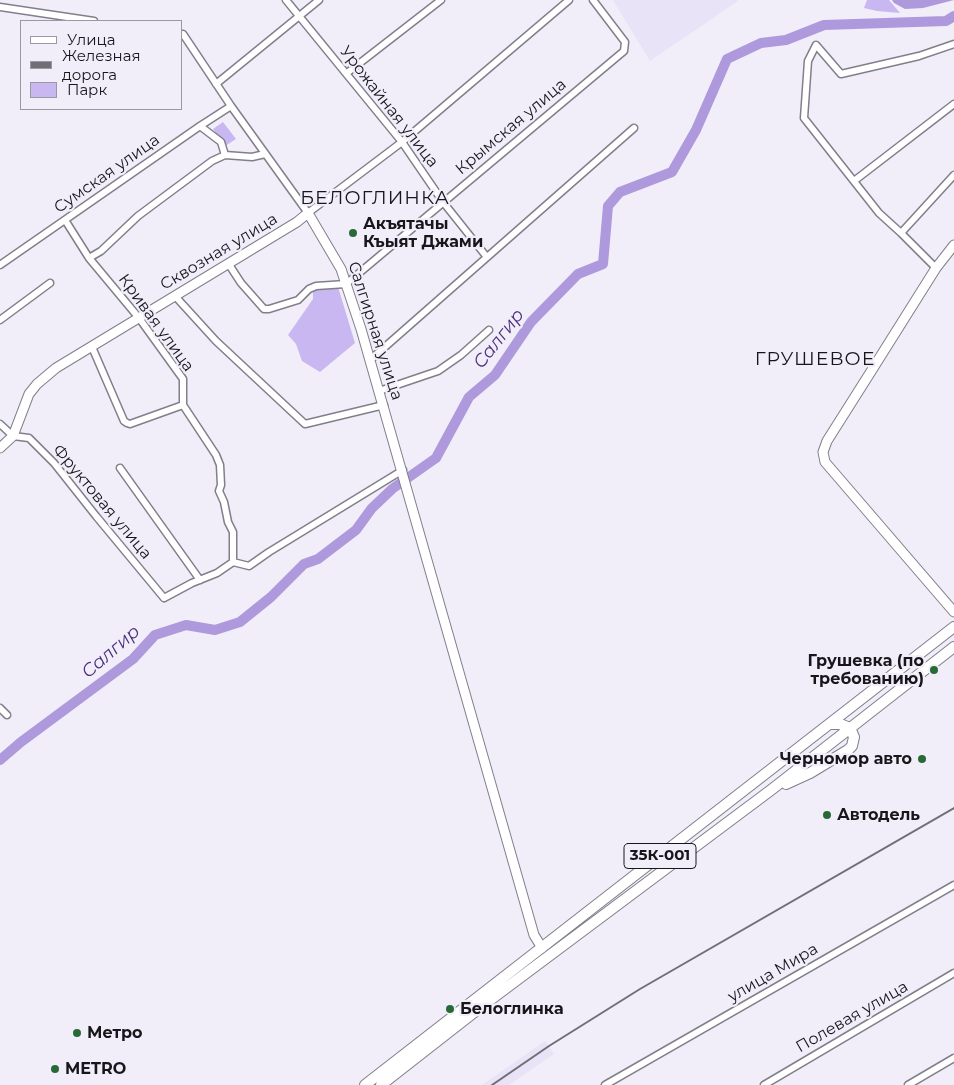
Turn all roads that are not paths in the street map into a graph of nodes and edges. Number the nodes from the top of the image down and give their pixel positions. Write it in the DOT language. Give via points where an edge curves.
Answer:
graph roads {
  1 [pos="286,0"];
  2 [pos="319,0"];
  3 [pos="441,0"];
  4 [pos="569,0"];
  5 [pos="593,0"];
  6 [pos="0,7"];
  7 [pos="300,17"];
  8 [pos="87,20"];
  9 [pos="182,34"];
  10 [pos="954,44"];
  11 [pos="347,73"];
  12 [pos="216,84"];
  13 [pos="954,104"];
  14 [pos="231,106"];
  15 [pos="200,126"];
  16 [pos="634,128"];
  17 [pos="402,142"];
  18 [pos="265,154"];
  19 [pos="225,155"];
  20 [pos="954,175"];
  21 [pos="854,181"];
  22 [pos="443,202"];
  23 [pos="308,213"];
  24 [pos="65,220"];
  25 [pos="901,233"];
  26 [pos="954,244"];
  27 [pos="486,256"];
  28 [pos="89,258"];
  29 [pos="0,264"];
  30 [pos="228,264"];
  31 [pos="936,268"];
  32 [pos="50,283"];
  33 [pos="346,284"];
  34 [pos="175,296"];
  35 [pos="139,318"];
  36 [pos="0,320"];
  37 [pos="489,330"];
  38 [pos="92,347"];
  39 [pos="370,360"];
  40 [pos="379,391"];
  41 [pos="183,405"];
  42 [pos="384,405"];
  43 [pos="0,424"];
  44 [pos="13,436"];
  45 [pos="0,448"];
  46 [pos="120,468"];
  47 [pos="403,471"];
  48 [pos="233,562"];
  49 [pos="200,580"];
  50 [pos="954,612"];
  51 [pos="954,627"];
  52 [pos="954,647"];
  53 [pos="0,708"];
  54 [pos="7,715"];
  55 [pos="830,724"];
  56 [pos="851,731"];
  57 [pos="772,790"];
  58 [pos="954,885"];
  59 [pos="542,948"];
  60 [pos="954,974"];
  61 [pos="954,1058"];
  62 [pos="365,1085"];
  63 [pos="381,1085"];
  64 [pos="605,1085"];
  65 [pos="764,1085"];
  66 [pos="908,1085"];
  1 -- 7 [label="street, Урожайная улица"];
  2 -- 7 [label="street"];
  3 -- 11 [label="street"];
  4 -- 17 [label="street, Сквозная улица"];
  5 -- 22 [label="street, Крымская улица" via="625,42 624,51"];
  6 -- 8 [label="street"];
  7 -- 11 [label="street, Урожайная улица"];
  7 -- 12 [label="street"];
  9 -- 12 [label="street, Салгирная улица"];
  10 -- 21 [label="street" via="919,56 840,74 816,44 808,61 804,118"];
  11 -- 17 [label="street, Урожайная улица"];
  12 -- 14 [label="street, Салгирная улица"];
  13 -- 21 [label="street"];
  14 -- 15 [label="street, Сумская улица"];
  14 -- 18 [label="street, Салгирная улица"];
  15 -- 19 [label="street" via="221,142"];
  15 -- 24 [label="street, Сумская улица"];
  16 -- 27 [label="street"];
  17 -- 22 [label="street, Урожайная улица"];
  17 -- 23 [label="street, Сквозная улица"];
  18 -- 19 [label="street" via="252,157"];
  18 -- 23 [label="street, Салгирная улица"];
  19 -- 28 [label="street" via="212,161 138,216"];
  20 -- 25 [label="street"];
  21 -- 25 [label="street" via="879,213"];
  22 -- 27 [label="street, Урожайная улица"];
  22 -- 33 [label="street, Крымская улица"];
  23 -- 30 [label="main road, Сквозная улица"];
  23 -- 33 [label="main road, Салгирная улица" via="341,268"];
  24 -- 28 [label="street, Кривая улица"];
  24 -- 29 [label="street, Сумская улица"];
  25 -- 31 [label="street"];
  26 -- 31 [label="main road"];
  27 -- 39 [label="street"];
  28 -- 35 [label="street, Кривая улица"];
  30 -- 33 [label="street" via="264,309 269,310 298,300 316,286"];
  30 -- 34 [label="main road, Сквозная улица"];
  31 -- 50 [label="main road" via="823,452 825,462"];
  32 -- 36 [label="street"];
  33 -- 39 [label="main road, Салгирная улица"];
  34 -- 35 [label="main road, Сквозная улица"];
  34 -- 42 [label="street" via="216,341 305,424"];
  35 -- 38 [label="main road, Сквозная улица"];
  35 -- 41 [label="street, Кривая улица" via="183,379"];
  37 -- 40 [label="street" via="438,371"];
  38 -- 41 [label="street" via="127,423"];
  38 -- 44 [label="main road, Сквозная улица" via="56,368 37,384 24,404"];
  39 -- 40 [label="main road, Салгирная улица"];
  40 -- 42 [label="main road, Салгирная улица"];
  41 -- 48 [label="street" via="220,464 220,491 233,532"];
  42 -- 47 [label="main road, Салгирная улица"];
  43 -- 44 [label="street"];
  44 -- 45 [label="main road"];
  44 -- 49 [label="street, Фруктовая улица" via="29,438 54,462 164,598"];
  46 -- 49 [label="street"];
  47 -- 48 [label="street" via="249,566"];
  47 -- 59 [label="main road, Салгирная улица" via="534,935"];
  48 -- 49 [label="street"];
  51 -- 55 [label="main road, 35К-001"];
  52 -- 56 [label="main road"];
  53 -- 54 [label="street"];
  55 -- 56 [label="main road" via="840,724"];
  55 -- 59 [label="main road, 35К-001"];
  56 -- 57 [label="main road, 35К-001"];
  56 -- 57 [label="main road" via="853,744 848,750 810,773"];
  57 -- 63 [label="main road, 35К-001"];
  58 -- 64 [label="street, улица Мира"];
  59 -- 62 [label="main road, 35К-001"];
  60 -- 65 [label="street, Полевая улица"];
  61 -- 66 [label="street"];
}
